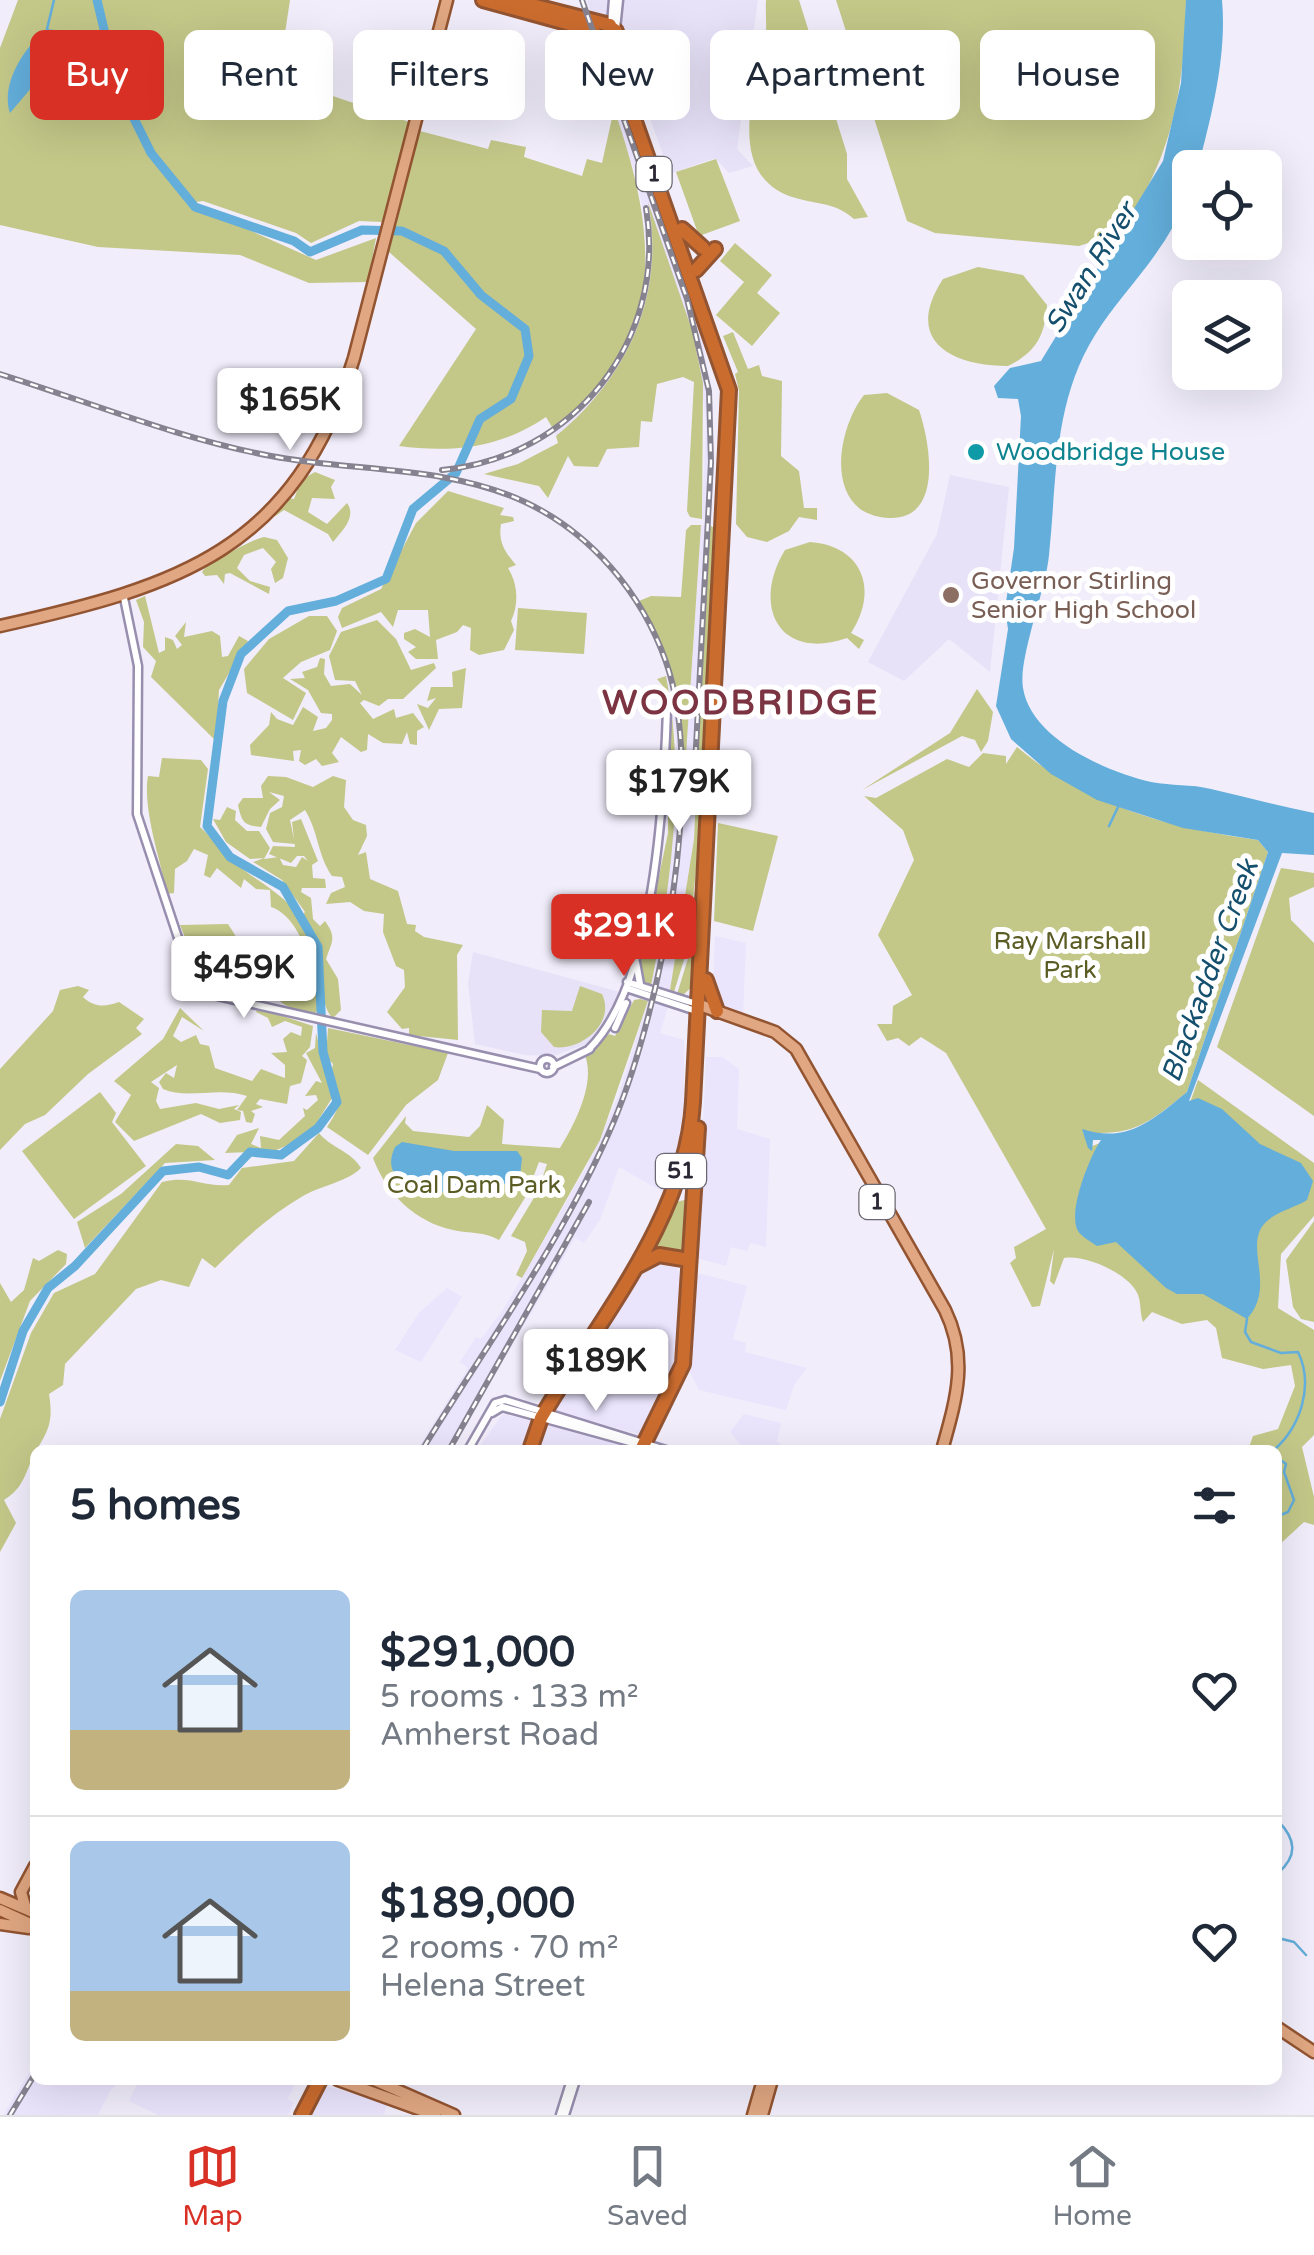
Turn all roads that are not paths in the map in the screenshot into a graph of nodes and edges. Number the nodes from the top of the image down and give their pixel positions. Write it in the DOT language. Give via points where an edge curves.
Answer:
graph roads {
  1 [pos="450,0"];
  2 [pos="483,0"];
  3 [pos="512,0"];
  4 [pos="616,0"];
  5 [pos="613,28"];
  6 [pos="590,30"];
  7 [pos="635,120"];
  8 [pos="682,229"];
  9 [pos="696,270"];
  10 [pos="713,337"];
  11 [pos="124,598"];
  12 [pos="0,626"];
  13 [pos="667,710"];
  14 [pos="636,957"];
  15 [pos="702,983"];
  16 [pos="628,986"];
  17 [pos="646,992"];
  18 [pos="671,996"];
  19 [pos="678,1005"];
  20 [pos="625,1006"];
  21 [pos="704,1009"];
  22 [pos="695,1040"];
  23 [pos="590,1049"];
  24 [pos="694,1192"];
  25 [pos="668,1202"];
  26 [pos="689,1265"];
  27 [pos="622,1285"];
  28 [pos="504,1404"];
  29 [pos="538,1415"];
  30 [pos="471,1445"];
  31 [pos="530,1445"];
  32 [pos="640,1445"];
  33 [pos="643,1445"];
  34 [pos="940,1445"];
  35 [pos="30,1875"];
  36 [pos="2,1907"];
  37 [pos="30,1911"];
  38 [pos="0,1924"];
  39 [pos="30,1925"];
  40 [pos="30,1927"];
  41 [pos="1282,2031"];
  42 [pos="1314,2052"];
  43 [pos="309,2085"];
  44 [pos="317,2085"];
  45 [pos="356,2085"];
  46 [pos="385,2085"];
  47 [pos="572,2085"];
  48 [pos="762,2085"];
  49 [pos="771,2085"];
  50 [pos="298,2115"];
  51 [pos="436,2115"];
  52 [pos="454,2115"];
  53 [pos="563,2115"];
  54 [pos="753,2115"];
  55 [pos="762,2115"];
  1 -- 11 [label="main road" via="340,404 302,472 264,516 215,557"];
  2 -- 6 [label="highway, 1"];
  3 -- 5 [label="highway"];
  4 -- 5 [label="street"];
  5 -- 8 [label="highway, 1"];
  7 -- 10 [label="highway, 1"];
  8 -- 9 [label="highway, 1"];
  8 -- 9 [label="highway" via="709,248"];
  9 -- 10 [label="highway, 1"];
  10 -- 15 [label="highway, 1" via="730,401"];
  11 -- 12 [label="main road"];
  11 -- 23 [label="street" via="138,666 137,814 194,986 540,1066 547,1073 552,1064"];
  13 -- 14 [label="street" via="660,850"];
  14 -- 16 [label="street"];
  14 -- 17 [label="street" via="636,980"];
  15 -- 18 [label="street" via="687,995"];
  15 -- 21 [label="highway, 1"];
  15 -- 21 [label="highway"];
  16 -- 17 [label="street"];
  16 -- 20 [label="street"];
  16 -- 23 [label="street" via="612,1024"];
  17 -- 18 [label="street"];
  17 -- 19 [label="street"];
  17 -- 20 [label="street" via="633,994"];
  18 -- 21 [label="street"];
  19 -- 21 [label="street"];
  19 -- 22 [label="street" via="689,1016"];
  20 -- 23 [label="street" via="612,1031"];
  21 -- 22 [label="highway, 51"];
  21 -- 24 [label="highway, 51"];
  21 -- 34 [label="main road, 1" via="775,1032 796,1049 945,1310 961,1372"];
  22 -- 25 [label="highway, 51" via="692,1124"];
  24 -- 25 [label="highway"];
  24 -- 26 [label="highway, 51"];
  25 -- 27 [label="highway, 51"];
  26 -- 27 [label="highway" via="660,1255 643,1262"];
  26 -- 33 [label="highway, 51" via="682,1364"];
  27 -- 29 [label="highway, 51"];
  28 -- 29 [label="street"];
  28 -- 29 [label="street"];
  28 -- 30 [label="street" via="495,1404"];
  29 -- 31 [label="highway"];
  29 -- 32 [label="street"];
  35 -- 37 [label="main road" via="21,1892"];
  36 -- 37 [label="main road"];
  36 -- 39 [label="main road"];
  38 -- 40 [label="main road"];
  41 -- 42 [label="main road"];
  43 -- 50 [label="highway"];
  44 -- 50 [label="highway"];
  45 -- 51 [label="main road"];
  46 -- 52 [label="main road"];
  47 -- 53 [label="street"];
  48 -- 54 [label="main road"];
  49 -- 55 [label="main road"];
}
